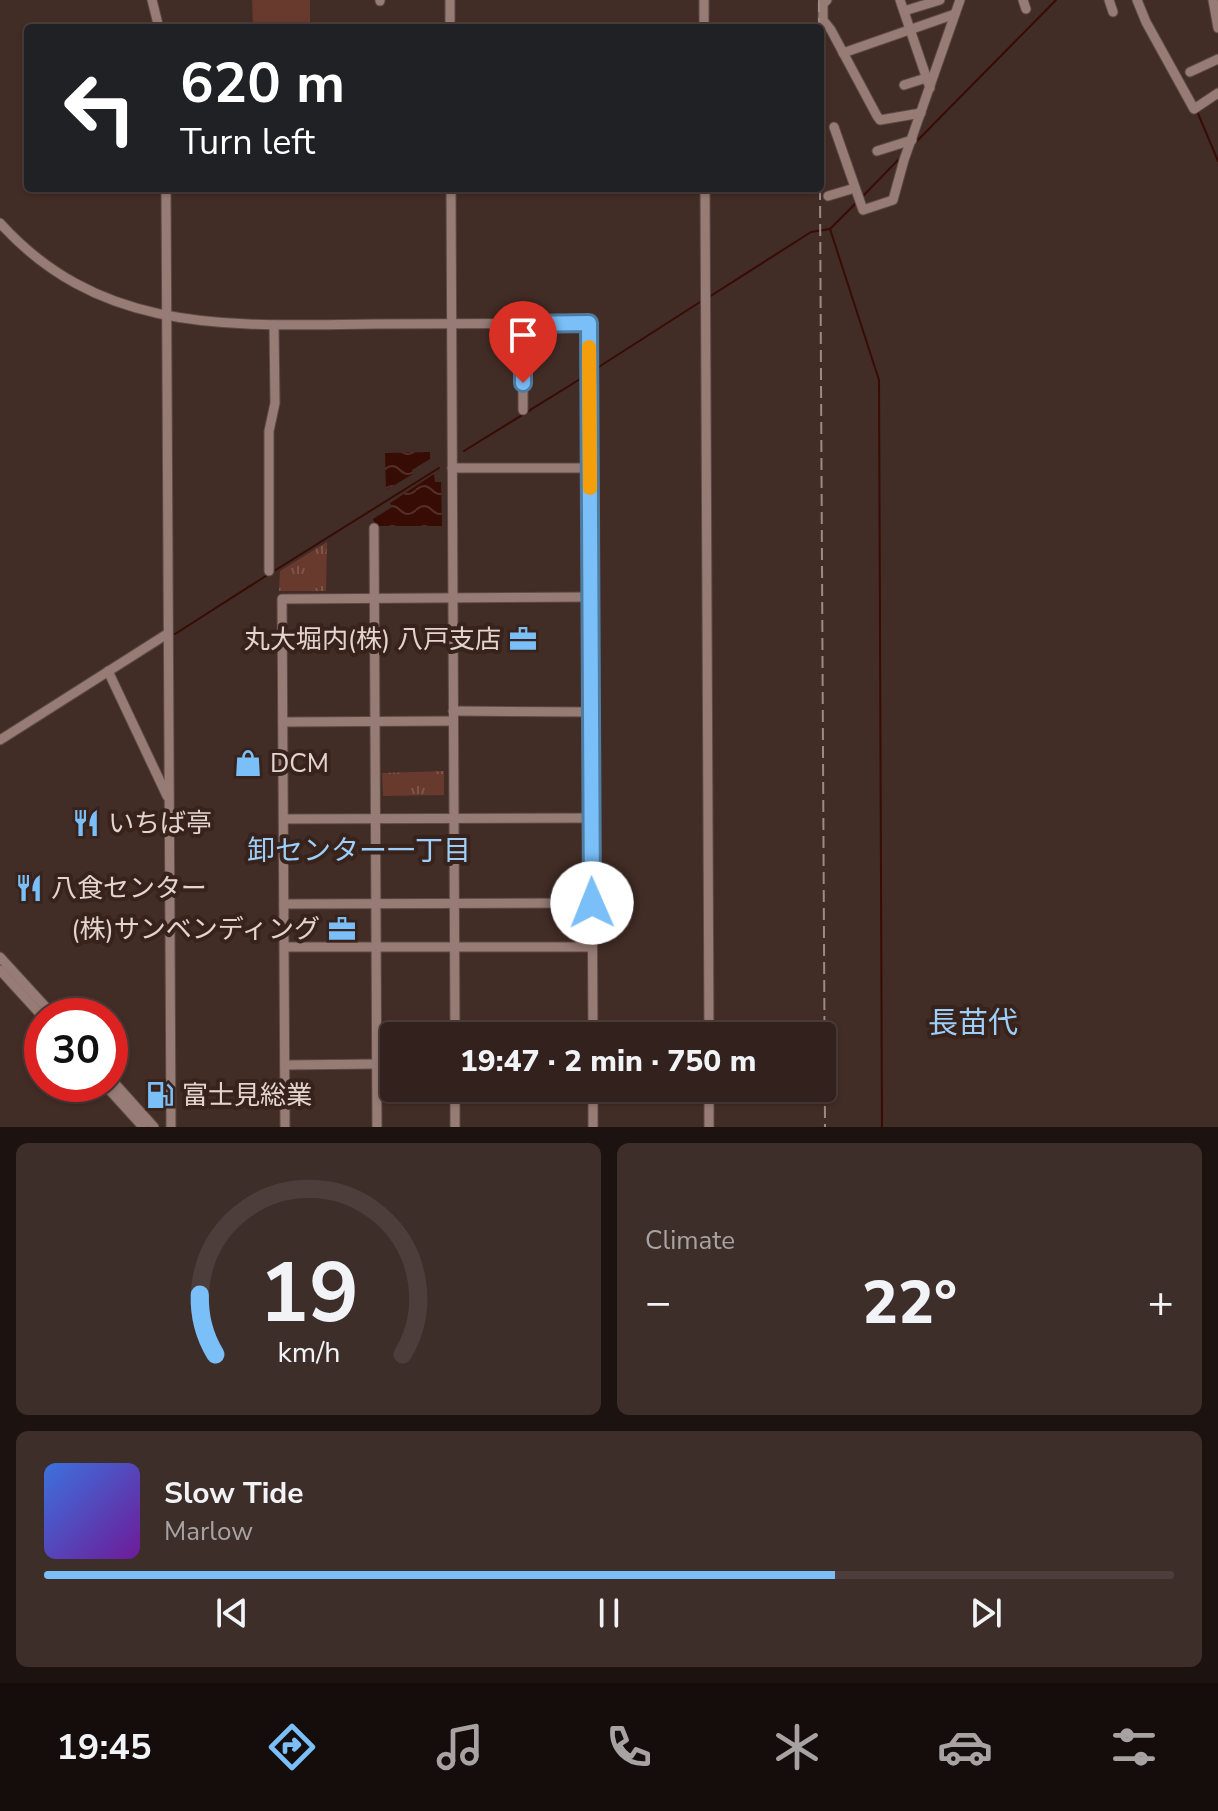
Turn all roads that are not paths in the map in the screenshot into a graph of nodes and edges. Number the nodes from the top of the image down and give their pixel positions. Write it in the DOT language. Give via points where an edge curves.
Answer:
graph roads {
  1 [pos="152,0"];
  2 [pos="450,0"];
  3 [pos="704,0"];
  4 [pos="827,0"];
  5 [pos="900,0"];
  6 [pos="939,0"];
  7 [pos="960,0"];
  8 [pos="1109,0"];
  9 [pos="1137,0"];
  10 [pos="1213,0"];
  11 [pos="904,11"];
  12 [pos="1113,12"];
  13 [pos="955,14"];
  14 [pos="158,24"];
  15 [pos="450,24"];
  16 [pos="704,24"];
  17 [pos="1218,28"];
  18 [pos="909,29"];
  19 [pos="843,53"];
  20 [pos="1218,59"];
  21 [pos="1190,72"];
  22 [pos="928,83"];
  23 [pos="904,85"];
  24 [pos="1218,93"];
  25 [pos="921,113"];
  26 [pos="834,127"];
  27 [pos="912,140"];
  28 [pos="877,151"];
  29 [pos="855,188"];
  30 [pos="166,192"];
  31 [pos="451,192"];
  32 [pos="705,192"];
  33 [pos="828,196"];
  34 [pos="0,223"];
  35 [pos="166,315"];
  36 [pos="451,324"];
  37 [pos="523,324"];
  38 [pos="274,325"];
  39 [pos="523,410"];
  40 [pos="452,468"];
  41 [pos="590,468"];
  42 [pos="374,528"];
  43 [pos="269,571"];
  44 [pos="590,597"];
  45 [pos="374,598"];
  46 [pos="452,598"];
  47 [pos="167,634"];
  48 [pos="108,671"];
  49 [pos="591,712"];
  50 [pos="453,716"];
  51 [pos="375,721"];
  52 [pos="283,722"];
  53 [pos="0,740"];
  54 [pos="168,799"];
  55 [pos="375,818"];
  56 [pos="592,818"];
  57 [pos="284,819"];
  58 [pos="453,819"];
  59 [pos="376,903"];
  60 [pos="454,903"];
  61 [pos="592,903"];
  62 [pos="284,904"];
  63 [pos="285,947"];
  64 [pos="455,947"];
  65 [pos="592,947"];
  66 [pos="376,948"];
  67 [pos="0,957"];
  68 [pos="0,970"];
  69 [pos="26,998"];
  70 [pos="38,998"];
  71 [pos="455,1022"];
  72 [pos="593,1022"];
  73 [pos="709,1022"];
  74 [pos="377,1040"];
  75 [pos="377,1064"];
  76 [pos="285,1065"];
  77 [pos="128,1098"];
  78 [pos="120,1102"];
  79 [pos="455,1102"];
  80 [pos="593,1102"];
  81 [pos="709,1102"];
  82 [pos="143,1127"];
  83 [pos="154,1127"];
  84 [pos="171,1127"];
  85 [pos="285,1127"];
  86 [pos="377,1127"];
  87 [pos="455,1127"];
  88 [pos="593,1127"];
  89 [pos="709,1127"];
  1 -- 14 [label="street"];
  2 -- 15 [label="street"];
  3 -- 16 [label="street"];
  4 -- 19 [label="street" via="823,20"];
  5 -- 11 [label="street"];
  6 -- 11 [label="street"];
  7 -- 13 [label="street"];
  8 -- 12 [label="street"];
  9 -- 24 [label="street" via="1194,109"];
  10 -- 17 [label="street"];
  11 -- 18 [label="street"];
  13 -- 18 [label="street"];
  13 -- 22 [label="street"];
  18 -- 19 [label="street"];
  18 -- 22 [label="street"];
  19 -- 25 [label="street" via="880,120"];
  20 -- 21 [label="street"];
  22 -- 23 [label="street"];
  22 -- 25 [label="street"];
  25 -- 27 [label="street"];
  26 -- 29 [label="street"];
  27 -- 28 [label="street"];
  27 -- 29 [label="street" via="893,200 863,210"];
  29 -- 33 [label="street"];
  30 -- 35 [label="street"];
  31 -- 36 [label="street"];
  32 -- 73 [label="street"];
  34 -- 35 [label="street" via="37,260 86,290"];
  35 -- 38 [label="street"];
  35 -- 47 [label="street"];
  36 -- 37 [label="street"];
  36 -- 38 [label="street"];
  36 -- 40 [label="street"];
  37 -- 39 [label="street"];
  37 -- 41 [label="street" via="589,323"];
  38 -- 43 [label="street"];
  40 -- 41 [label="street"];
  40 -- 46 [label="street"];
  41 -- 44 [label="street"];
  42 -- 45 [label="street"];
  44 -- 46 [label="street"];
  44 -- 49 [label="street"];
  45 -- 46 [label="street"];
  45 -- 51 [label="street"];
  45 -- 52 [label="street" via="282,599"];
  46 -- 50 [label="street"];
  47 -- 48 [label="street"];
  47 -- 54 [label="street"];
  48 -- 53 [label="street"];
  48 -- 54 [label="street"];
  49 -- 50 [label="street"];
  49 -- 56 [label="street"];
  50 -- 51 [label="street"];
  50 -- 58 [label="street"];
  51 -- 52 [label="street"];
  51 -- 55 [label="street"];
  52 -- 57 [label="street"];
  54 -- 84 [label="street"];
  55 -- 57 [label="street"];
  55 -- 58 [label="street"];
  55 -- 59 [label="street"];
  56 -- 58 [label="street"];
  56 -- 61 [label="street"];
  57 -- 62 [label="street"];
  58 -- 60 [label="street"];
  59 -- 60 [label="street"];
  59 -- 62 [label="street"];
  59 -- 66 [label="street"];
  60 -- 61 [label="street"];
  60 -- 64 [label="street"];
  61 -- 65 [label="street"];
  62 -- 63 [label="street"];
  63 -- 66 [label="street"];
  63 -- 76 [label="street"];
  64 -- 65 [label="street"];
  64 -- 66 [label="street"];
  64 -- 71 [label="street"];
  65 -- 72 [label="street"];
  66 -- 74 [label="street"];
  67 -- 70 [label="street"];
  68 -- 69 [label="street"];
  74 -- 75 [label="street"];
  75 -- 76 [label="street"];
  75 -- 86 [label="street"];
  76 -- 85 [label="street"];
  77 -- 83 [label="street"];
  78 -- 82 [label="street"];
  79 -- 87 [label="street"];
  80 -- 88 [label="street"];
  81 -- 89 [label="street"];
}
